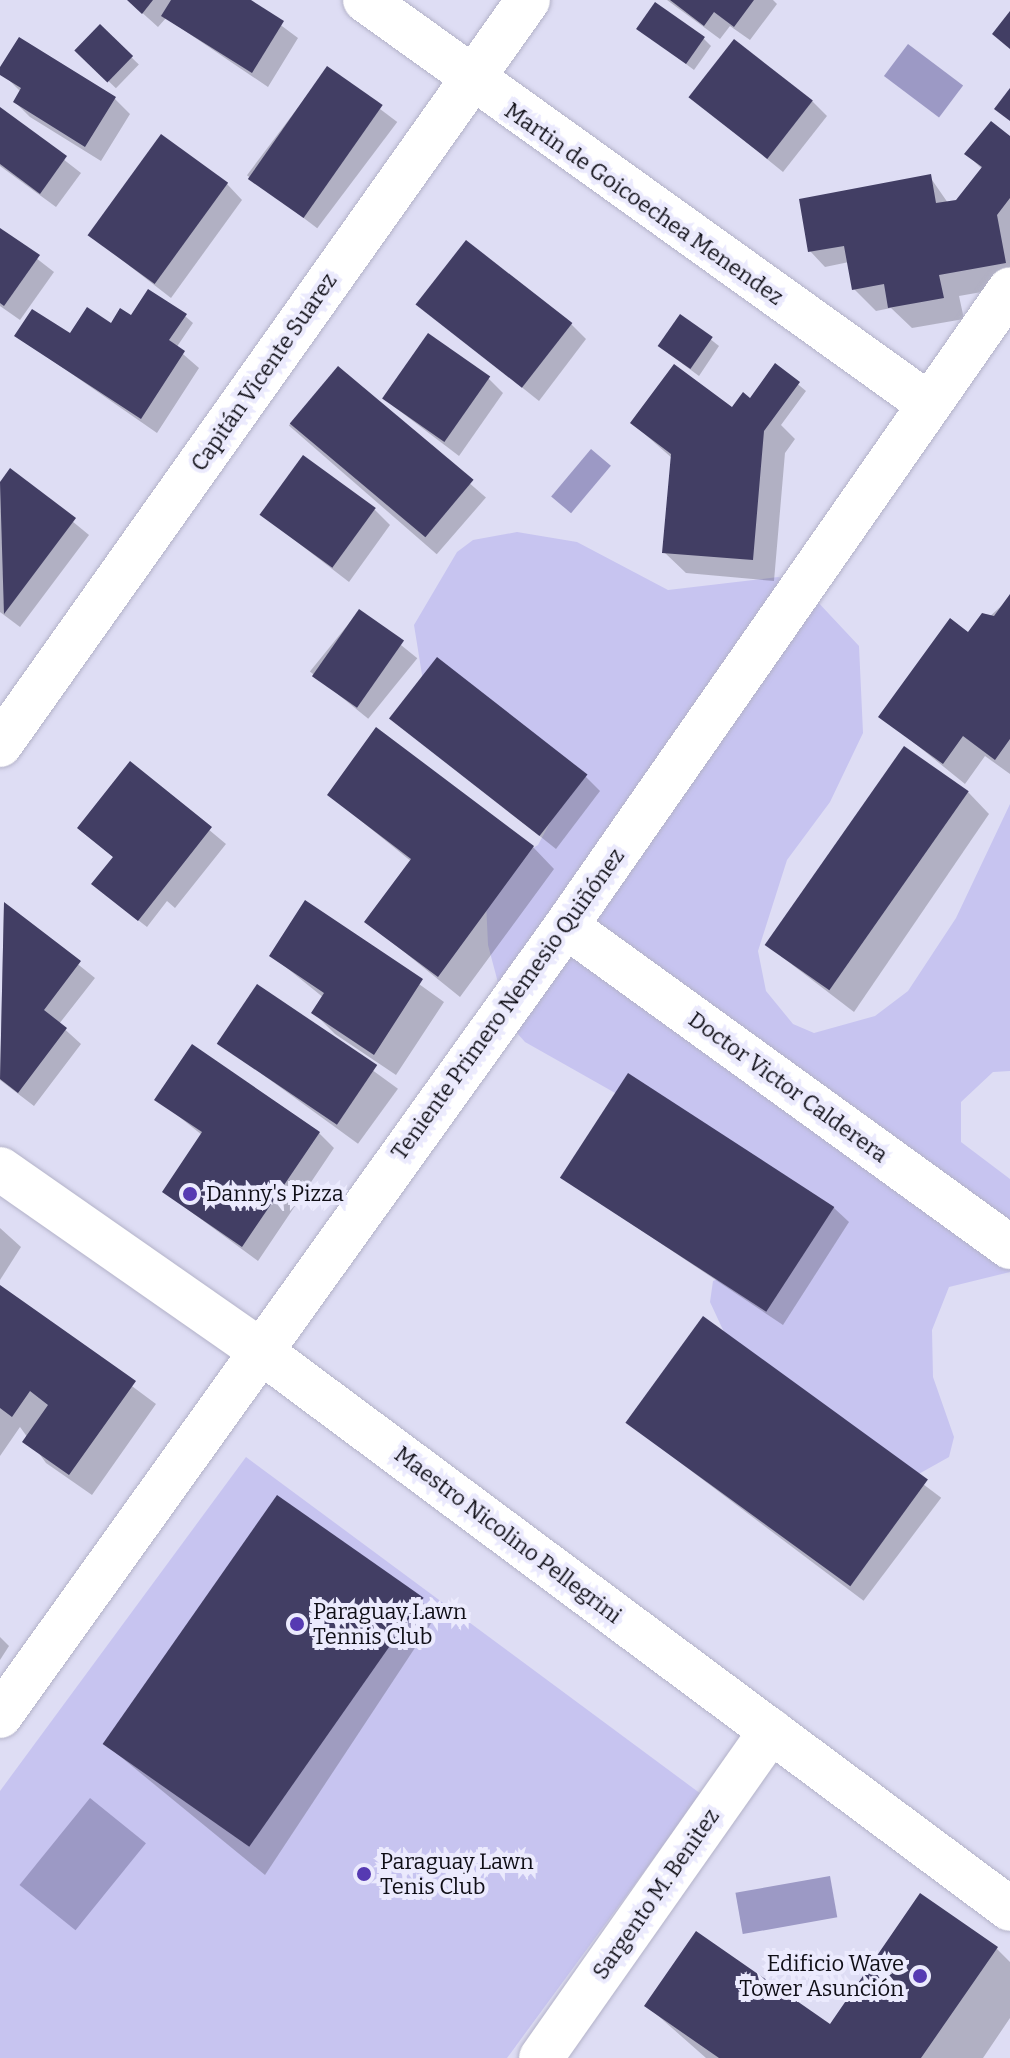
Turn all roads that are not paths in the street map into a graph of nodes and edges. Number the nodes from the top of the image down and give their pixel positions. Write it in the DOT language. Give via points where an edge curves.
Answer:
graph roads {
  1 [pos="365,0"];
  2 [pos="528,0"];
  3 [pos="470,80"];
  4 [pos="1010,289"];
  5 [pos="927,403"];
  6 [pos="0,745"];
  7 [pos="566,926"];
  8 [pos="0,1169"];
  9 [pos="1010,1247"];
  10 [pos="259,1350"];
  11 [pos="0,1716"];
  12 [pos="771,1731"];
  13 [pos="1010,1909"];
  14 [pos="541,2058"];
  1 -- 3 [label="street, Martin de Goicoechea Menendez"];
  2 -- 3 [label="street, Capitán Vicente Suarez"];
  3 -- 5 [label="street, Martin de Goicoechea Menendez"];
  3 -- 6 [label="street, Capitán Vicente Suarez"];
  4 -- 5 [label="street, Teniente Primero Nemesio Quiñónez"];
  5 -- 7 [label="street, Teniente Primero Nemesio Quiñónez"];
  7 -- 9 [label="street, Doctor Victor Calderera"];
  7 -- 10 [label="street, Teniente Primero Nemesio Quiñónez"];
  8 -- 10 [label="street, Maestro Nicolino Pellegrini"];
  10 -- 11 [label="street, Teniente Primero Nemesio Quiñónez"];
  10 -- 12 [label="street, Maestro Nicolino Pellegrini"];
  12 -- 13 [label="street, Maestro Nicolino Pellegrini"];
  12 -- 14 [label="street, Sargento M. Benitez"];
}
